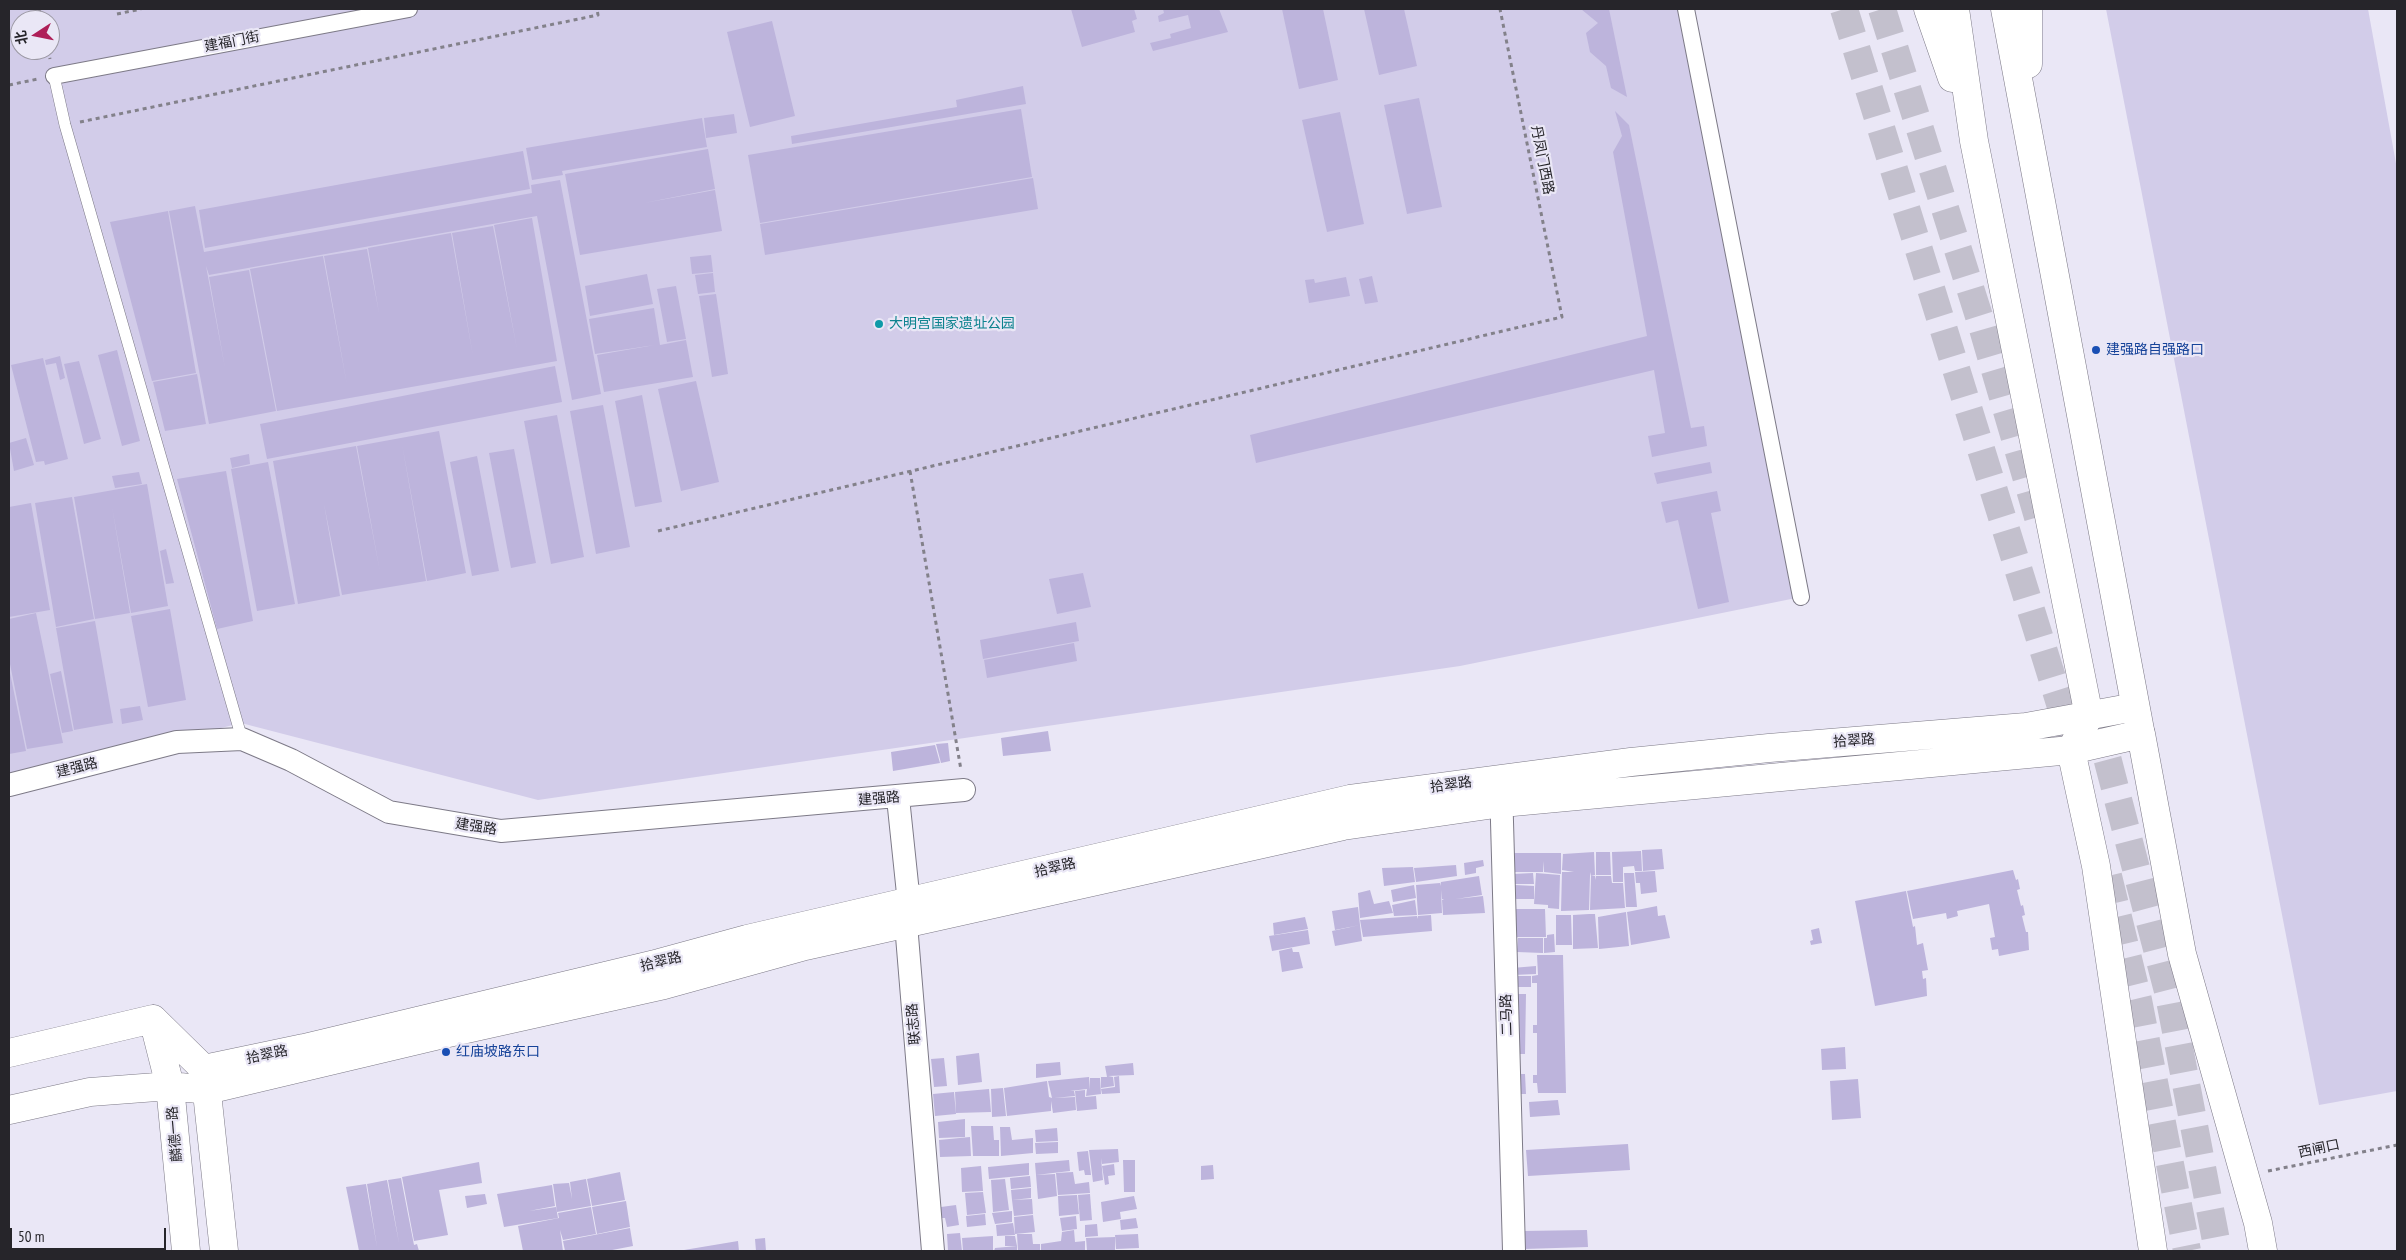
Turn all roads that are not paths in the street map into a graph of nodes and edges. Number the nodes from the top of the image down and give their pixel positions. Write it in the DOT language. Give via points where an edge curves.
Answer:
graph roads {
  1 [pos="409,9"];
  2 [pos="1686,9"];
  3 [pos="1928,9"];
  4 [pos="1955,9"];
  5 [pos="2005,9"];
  6 [pos="2028,9"];
  7 [pos="54,76"];
  8 [pos="2027,120"];
  9 [pos="1974,141"];
  10 [pos="1801,597"];
  11 [pos="2135,707"];
  12 [pos="2089,716"];
  13 [pos="2141,734"];
  14 [pos="242,739"];
  15 [pos="2071,750"];
  16 [pos="9,785"];
  17 [pos="964,790"];
  18 [pos="1501,790"];
  19 [pos="898,798"];
  20 [pos="908,913"];
  21 [pos="153,1019"];
  22 [pos="9,1053"];
  23 [pos="206,1080"];
  24 [pos="170,1086"];
  25 [pos="9,1110"];
  26 [pos="186,1251"];
  27 [pos="224,1251"];
  28 [pos="932,1251"];
  29 [pos="1514,1251"];
  30 [pos="2153,1251"];
  31 [pos="2263,1251"];
  1 -- 7 [label="street, 建福门街"];
  2 -- 10 [label="street"];
  3 -- 9 [label="main road"];
  4 -- 9 [label="main road"];
  5 -- 8 [label="main road"];
  6 -- 8 [label="main road"];
  7 -- 14 [label="lane" via="65,125"];
  8 -- 11 [label="main road"];
  9 -- 12 [label="main road"];
  11 -- 12 [label="main road, 拾翠路"];
  11 -- 13 [label="main road"];
  12 -- 15 [label="main road"];
  12 -- 18 [label="main road, 拾翠路" via="2026,727 1769,748"];
  13 -- 15 [label="main road, 拾翠路"];
  13 -- 31 [label="main road" via="2182,954"];
  14 -- 16 [label="street, 建强路" via="177,742"];
  14 -- 19 [label="street, 建强路" via="291,760 389,812 501,831"];
  15 -- 18 [label="main road, 拾翠路"];
  15 -- 30 [label="main road" via="2098,876"];
  17 -- 19 [label="street, 建强路"];
  18 -- 20 [label="main road, 拾翠路" via="1342,826"];
  18 -- 29 [label="street, 二马路"];
  19 -- 20 [label="street, 联志路"];
  20 -- 23 [label="main road, 拾翠路" via="664,985 440,1035"];
  20 -- 28 [label="street, 联志路"];
  21 -- 22 [label="main road"];
  21 -- 23 [label="main road"];
  21 -- 24 [label="main road, 麟德一路"];
  23 -- 24 [label="main road, 拾翠路"];
  23 -- 27 [label="main road"];
  24 -- 25 [label="main road, 拾翠路" via="90,1092"];
  24 -- 26 [label="main road, 麟德一路"];
}
